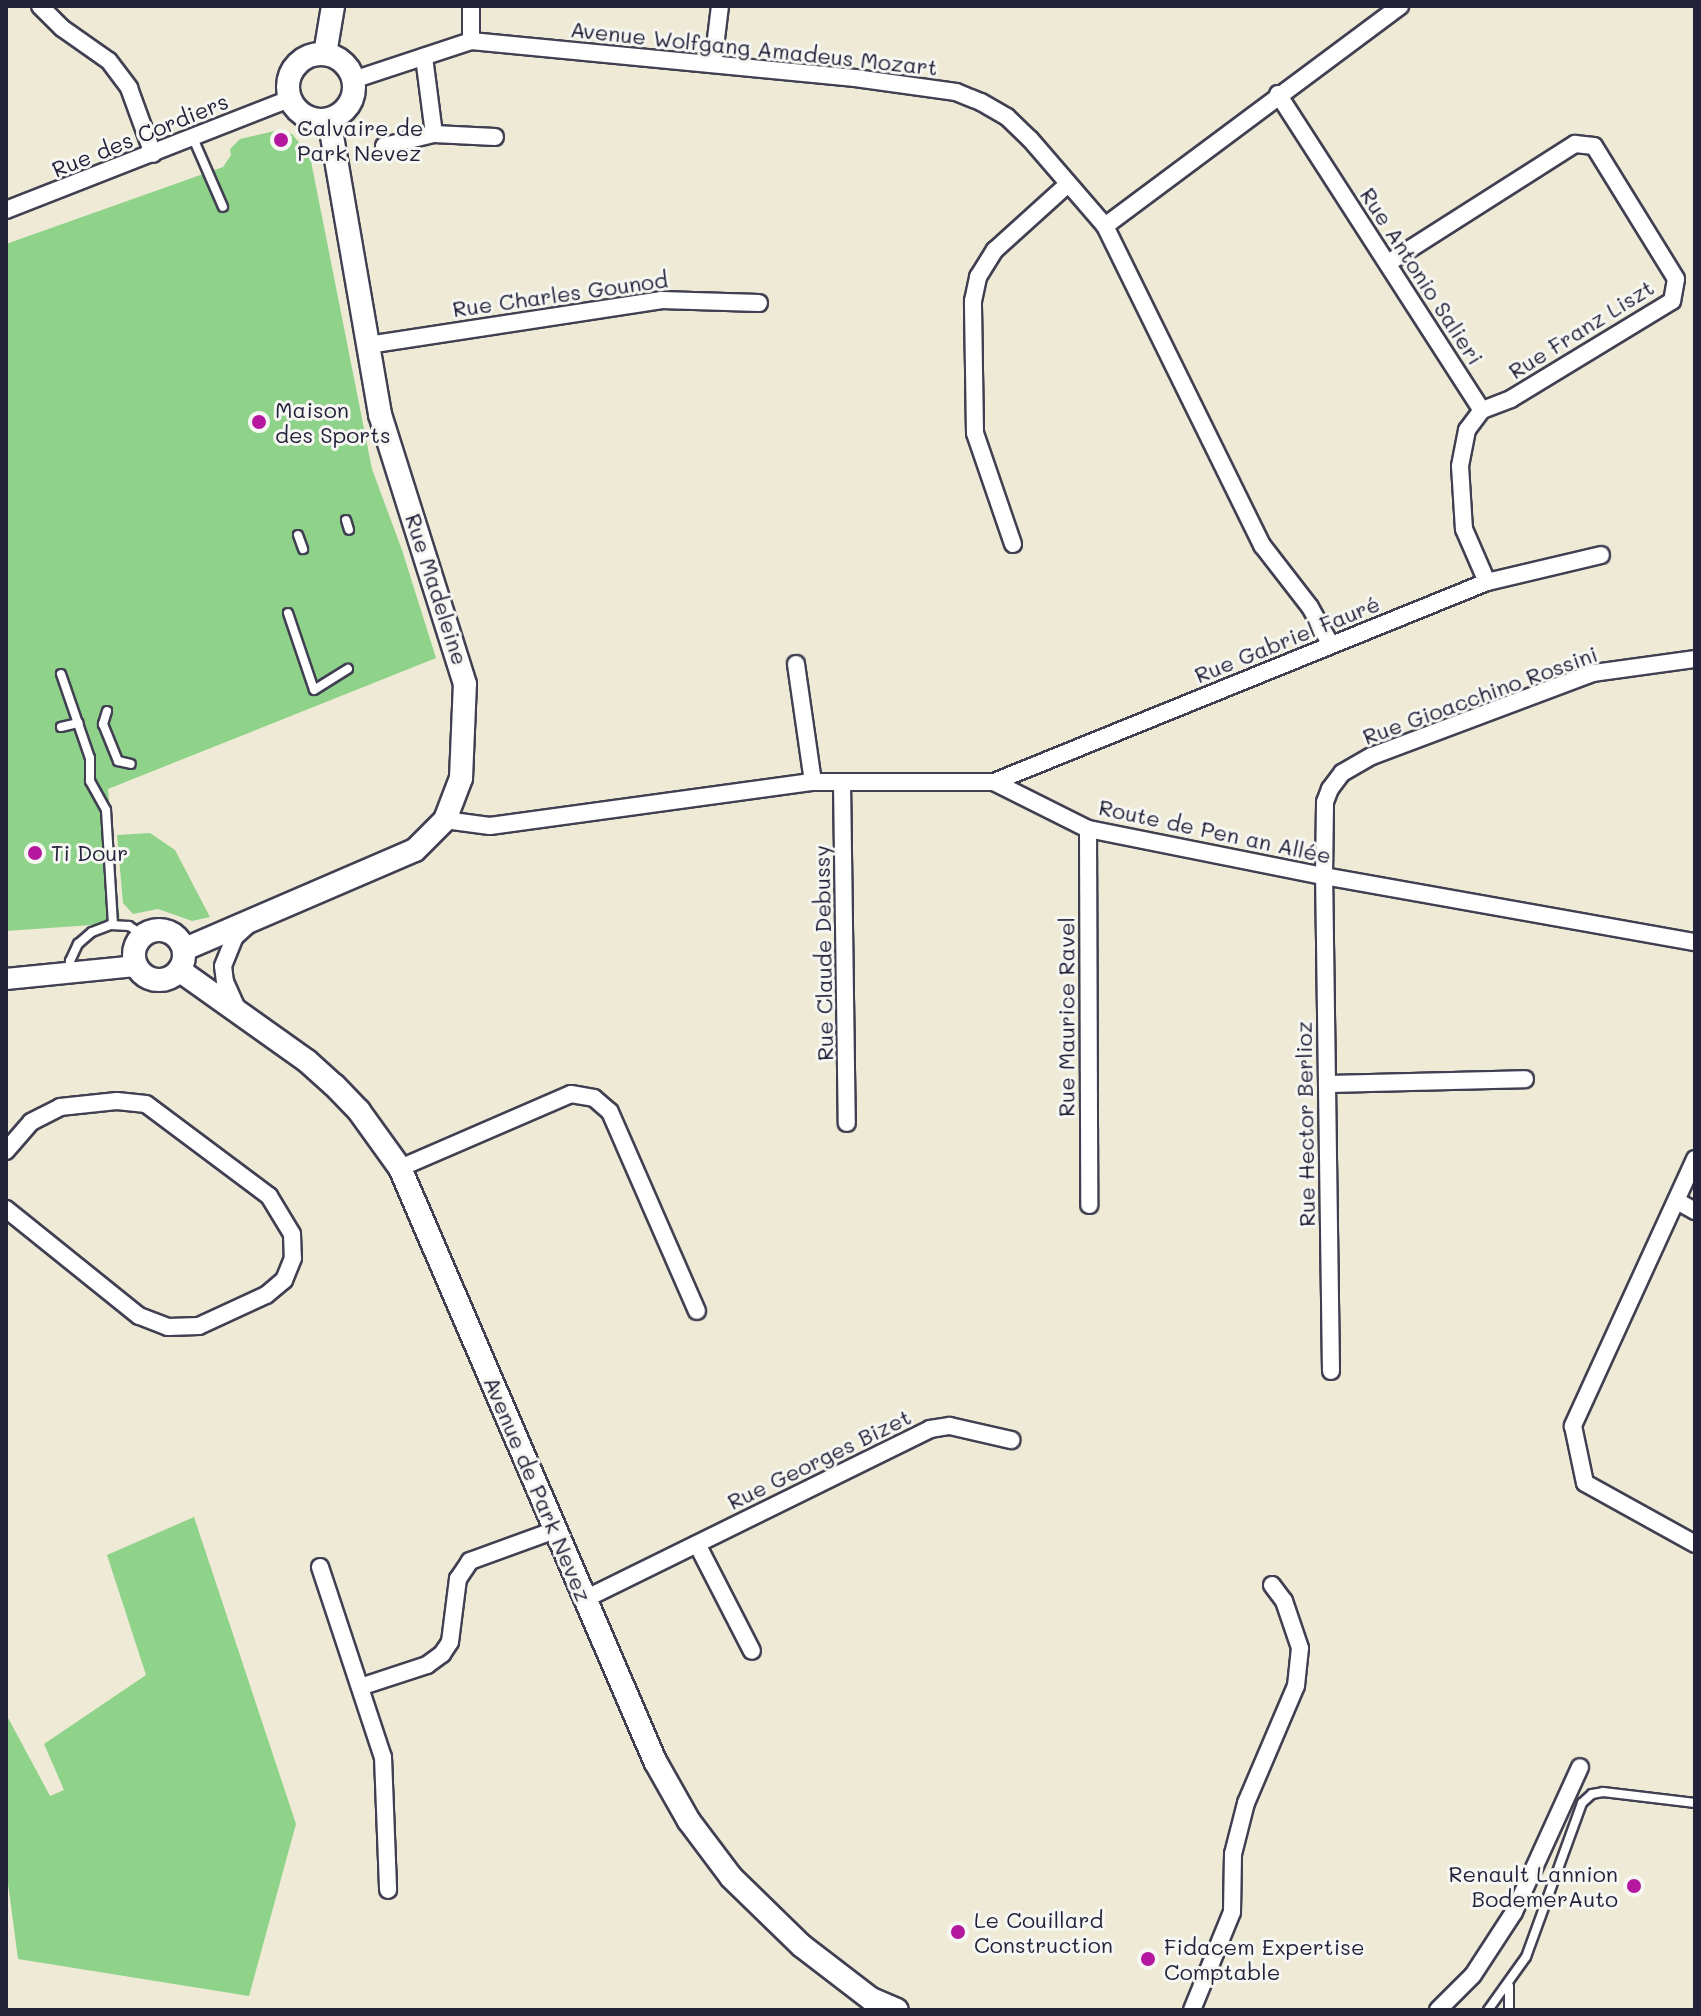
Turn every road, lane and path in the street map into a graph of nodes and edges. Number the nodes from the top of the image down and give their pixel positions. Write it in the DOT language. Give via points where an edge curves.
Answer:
graph roads {
  1 [pos="40,6"];
  2 [pos="333,6"];
  3 [pos="471,6"];
  4 [pos="720,6"];
  5 [pos="1400,6"];
  6 [pos="471,41"];
  7 [pos="325,54"];
  8 [pos="424,57"];
  9 [pos="713,63"];
  10 [pos="353,80"];
  11 [pos="1278,94"];
  12 [pos="289,99"];
  13 [pos="329,119"];
  14 [pos="434,134"];
  15 [pos="495,137"];
  16 [pos="193,138"];
  17 [pos="384,146"];
  18 [pos="153,154"];
  19 [pos="1068,184"];
  20 [pos="223,207"];
  21 [pos="6,210"];
  22 [pos="1105,226"];
  23 [pos="1388,263"];
  24 [pos="759,303"];
  25 [pos="368,345"];
  26 [pos="1482,410"];
  27 [pos="346,520"];
  28 [pos="349,530"];
  29 [pos="298,535"];
  30 [pos="1013,544"];
  31 [pos="303,549"];
  32 [pos="1601,555"];
  33 [pos="1487,582"];
  34 [pos="288,613"];
  35 [pos="1331,645"];
  36 [pos="1695,659"];
  37 [pos="796,664"];
  38 [pos="348,669"];
  39 [pos="61,674"];
  40 [pos="107,711"];
  41 [pos="79,723"];
  42 [pos="61,727"];
  43 [pos="131,764"];
  44 [pos="813,782"];
  45 [pos="842,782"];
  46 [pos="994,782"];
  47 [pos="445,820"];
  48 [pos="1088,829"];
  49 [pos="1324,876"];
  50 [pos="256,918"];
  51 [pos="113,925"];
  52 [pos="143,935"];
  53 [pos="1695,942"];
  54 [pos="182,960"];
  55 [pos="137,966"];
  56 [pos="69,973"];
  57 [pos="6,979"];
  58 [pos="239,1014"];
  59 [pos="1525,1079"];
  60 [pos="1327,1084"];
  61 [pos="847,1123"];
  62 [pos="6,1151"];
  63 [pos="1695,1159"];
  64 [pos="400,1168"];
  65 [pos="1677,1201"];
  66 [pos="1089,1205"];
  67 [pos="6,1209"];
  68 [pos="1695,1211"];
  69 [pos="697,1311"];
  70 [pos="1331,1371"];
  71 [pos="1011,1440"];
  72 [pos="555,1530"];
  73 [pos="697,1544"];
  74 [pos="1695,1544"];
  75 [pos="320,1567"];
  76 [pos="1272,1585"];
  77 [pos="585,1599"];
  78 [pos="752,1651"];
  79 [pos="360,1687"];
  80 [pos="1580,1767"];
  81 [pos="1695,1803"];
  82 [pos="388,1890"];
  83 [pos="1509,1985"];
  84 [pos="897,2010"];
  85 [pos="1192,2010"];
  86 [pos="1438,2010"];
  87 [pos="1488,2010"];
  88 [pos="1509,2010"];
  1 -- 18 [label="street" via="109,61 129,88"];
  2 -- 7 [label="main road"];
  3 -- 6 [label="street"];
  4 -- 9 [label="street"];
  5 -- 11 [label="street"];
  6 -- 8 [label="street, Avenue Wolfgang Amadeus Mozart"];
  6 -- 9 [label="street, Avenue Wolfgang Amadeus Mozart"];
  7 -- 10 [label="main road" via="340,60"];
  7 -- 12 [label="main road" via="298,63 288,80"];
  8 -- 10 [label="street, Avenue Wolfgang Amadeus Mozart"];
  8 -- 14 [label="street"];
  9 -- 19 [label="street, Avenue Wolfgang Amadeus Mozart" via="956,92 1007,117"];
  10 -- 13 [label="main road" via="349,105"];
  11 -- 22 [label="street"];
  11 -- 23 [label="street, Rue Antonio Salieri"];
  12 -- 13 [label="main road" via="305,117"];
  12 -- 16 [label="street, Rue des Cordiers"];
  13 -- 25 [label="main road, Rue Madeleine"];
  14 -- 15 [label="street"];
  14 -- 17 [label="street"];
  16 -- 18 [label="street, Rue des Cordiers"];
  16 -- 20 [label="lane"];
  18 -- 21 [label="street, Rue des Cordiers"];
  19 -- 22 [label="street, Avenue Wolfgang Amadeus Mozart"];
  19 -- 30 [label="street" via="995,250 978,277 973,301 975,433"];
  22 -- 35 [label="street, Avenue Wolfgang Amadeus Mozart" via="1262,545 1310,607"];
  23 -- 26 [label="street, Rue Antonio Salieri"];
  23 -- 26 [label="street, Rue Franz Liszt" via="1575,144 1594,146 1676,279 1672,301 1511,399"];
  24 -- 25 [label="street, Rue Charles Gounod" via="661,300"];
  25 -- 47 [label="main road, Rue Madeleine" via="380,414 465,684 461,778"];
  26 -- 33 [label="street" via="1467,430 1460,466 1464,529"];
  27 -- 28 [label="lane"];
  29 -- 31 [label="lane"];
  32 -- 33 [label="street, Rue Gabriel Fauré"];
  33 -- 35 [label="street, Rue Gabriel Fauré"];
  34 -- 38 [label="lane" via="314,690"];
  35 -- 46 [label="street, Rue Gabriel Fauré"];
  36 -- 49 [label="street, Rue Gioacchino Rossini" via="1593,673 1372,756 1342,773 1325,802"];
  37 -- 44 [label="street"];
  39 -- 41 [label="lane"];
  40 -- 43 [label="lane" via="102,721 118,761"];
  41 -- 42 [label="lane"];
  41 -- 51 [label="lane" via="90,758 90,781 106,810"];
  44 -- 45 [label="street, Route de Pen an Allée"];
  44 -- 47 [label="street, Route de Pen an Allée" via="490,826"];
  45 -- 46 [label="street, Route de Pen an Allée"];
  45 -- 61 [label="street, Rue Claude Debussy"];
  46 -- 48 [label="street, Route de Pen an Allée"];
  47 -- 50 [label="main road, Rue Madeleine" via="415,850"];
  48 -- 49 [label="street, Route de Pen an Allée"];
  48 -- 66 [label="street, Rue Maurice Ravel"];
  49 -- 53 [label="street, Route de Pen an Allée"];
  49 -- 60 [label="street, Rue Hector Berlioz"];
  50 -- 54 [label="main road, Rue Madeleine"];
  50 -- 58 [label="street" via="235,937 223,966"];
  51 -- 52 [label="lane" via="129,926"];
  51 -- 56 [label="lane" via="78,944"];
  52 -- 54 [label="main road" via="162,929 177,935"];
  52 -- 55 [label="main road" via="135,944"];
  54 -- 55 [label="main road" via="173,977 157,981"];
  54 -- 58 [label="main road, Avenue de Park Nevez"];
  55 -- 56 [label="street"];
  56 -- 57 [label="street"];
  58 -- 64 [label="main road, Avenue de Park Nevez" via="334,1085"];
  59 -- 60 [label="street"];
  60 -- 70 [label="street, Rue Hector Berlioz"];
  62 -- 67 [label="street" via="31,1122 60,1107 117,1101 146,1104 269,1196 292,1234 295,1251 289,1273 266,1295 199,1326 168,1327 139,1316"];
  63 -- 65 [label="street"];
  64 -- 69 [label="street" via="571,1094 594,1098 610,1112"];
  64 -- 72 [label="main road, Avenue de Park Nevez"];
  65 -- 68 [label="street"];
  65 -- 74 [label="street" via="1573,1426 1585,1483"];
  71 -- 73 [label="street, Rue Georges Bizet" via="935,1427"];
  72 -- 77 [label="main road, Avenue de Park Nevez"];
  72 -- 79 [label="street" via="470,1561 458,1579 450,1642 442,1654 427,1665"];
  73 -- 77 [label="street, Rue Georges Bizet"];
  73 -- 78 [label="street"];
  75 -- 79 [label="street"];
  76 -- 85 [label="street" via="1284,1601 1300,1648 1296,1686 1246,1803 1233,1854 1232,1912"];
  77 -- 84 [label="main road, Avenue de Park Nevez" via="655,1761 714,1855 820,1962 871,1999"];
  79 -- 82 [label="street" via="383,1757"];
  80 -- 86 [label="street" via="1514,1912 1473,1975"];
  81 -- 83 [label="lane" via="1603,1792 1582,1803 1526,1957"];
  83 -- 87 [label="lane"];
  83 -- 88 [label="lane"];
}
